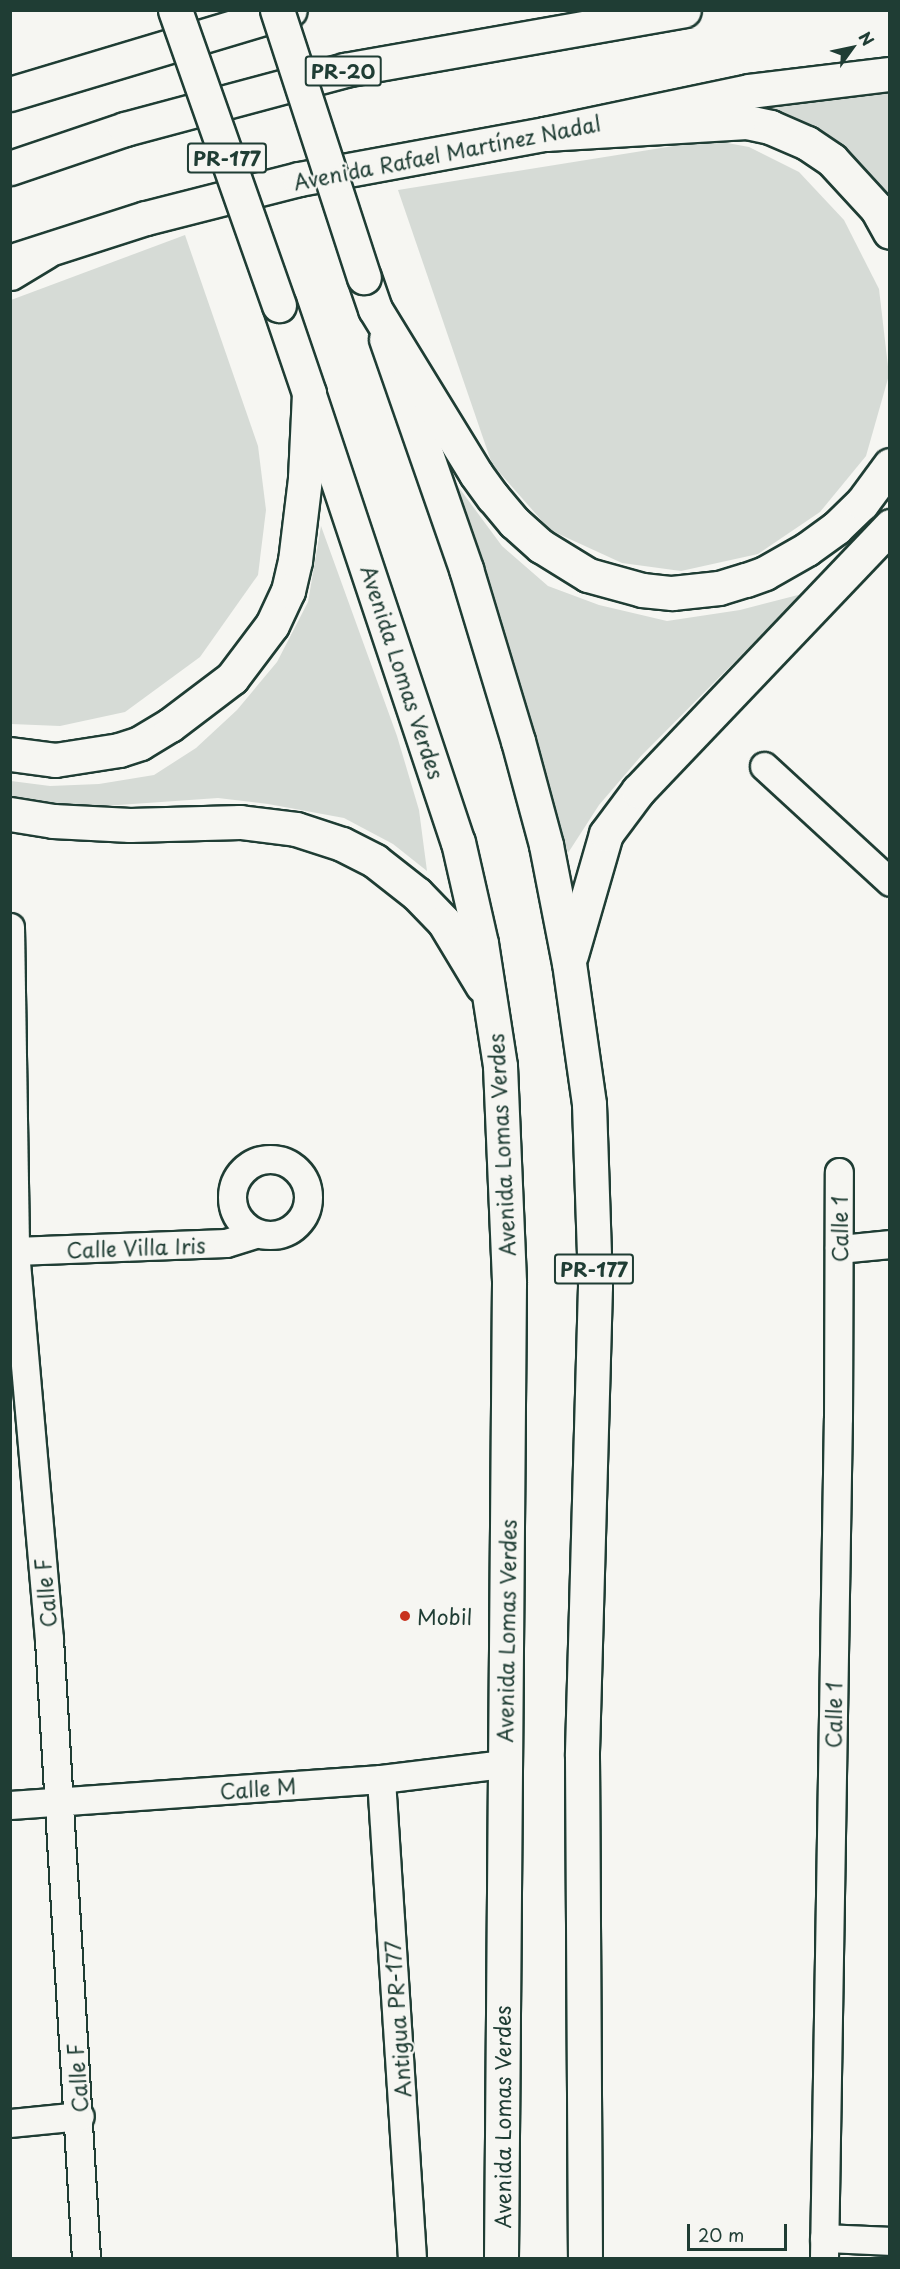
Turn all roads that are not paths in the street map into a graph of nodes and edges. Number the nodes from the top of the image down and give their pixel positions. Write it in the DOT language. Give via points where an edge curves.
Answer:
graph roads {
  1 [pos="175,10"];
  2 [pos="277,10"];
  3 [pos="290,10"];
  4 [pos="684,10"];
  5 [pos="890,74"];
  6 [pos="10,94"];
  7 [pos="545,134"];
  8 [pos="10,168"];
  9 [pos="890,232"];
  10 [pos="45,252"];
  11 [pos="10,261"];
  12 [pos="10,273"];
  13 [pos="375,309"];
  14 [pos="309,393"];
  15 [pos="890,465"];
  16 [pos="890,526"];
  17 [pos="10,754"];
  18 [pos="764,766"];
  19 [pos="10,814"];
  20 [pos="890,882"];
  21 [pos="10,927"];
  22 [pos="569,963"];
  23 [pos="490,1000"];
  24 [pos="11,1072"];
  25 [pos="839,1172"];
  26 [pos="256,1234"];
  27 [pos="890,1244"];
  28 [pos="839,1249"];
  29 [pos="15,1251"];
  30 [pos="504,1764"];
  31 [pos="381,1779"];
  32 [pos="58,1803"];
  33 [pos="10,1805"];
  34 [pos="80,2116"];
  35 [pos="10,2123"];
  36 [pos="890,2241"];
  37 [pos="824,2248"];
  38 [pos="86,2259"];
  39 [pos="412,2259"];
  40 [pos="501,2259"];
  41 [pos="585,2259"];
  1 -- 14 [label="main road, Avenida Lomas Verdes / PR-177, bridge"];
  2 -- 13 [label="main road, PR-177, bridge"];
  3 -- 6 [label="main road"];
  4 -- 8 [label="main road, PR-20" via="345,70 125,129"];
  5 -- 7 [label="main road, Avenida Rafael Martínez Nadal" via="749,91"];
  7 -- 9 [label="main road" via="747,122 770,128 807,143 832,160 877,209"];
  7 -- 10 [label="main road, Avenida Rafael Martínez Nadal" via="299,179 146,218"];
  10 -- 11 [label="main road, Avenida Rafael Martínez Nadal"];
  10 -- 12 [label="main road"];
  13 -- 15 [label="main road" via="493,497 541,546 588,575 642,590 672,593 719,588 746,580 807,549 836,528 862,503"];
  13 -- 22 [label="main road, PR-177" via="466,569 518,741 546,845"];
  14 -- 17 [label="main road" via="305,478 295,561 288,591 272,625 250,657 232,678 202,702 140,743 55,760"];
  14 -- 23 [label="main road, Avenida Lomas Verdes / PR-177" via="458,842 482,943"];
  16 -- 22 [label="main road" via="638,791 606,834"];
  18 -- 20 [label="street"];
  19 -- 23 [label="main road" via="53,821 130,825 240,822 296,829 342,844 375,861 444,922"];
  21 -- 24 [label="street, Calle F"];
  22 -- 41 [label="main road, PR-177" via="590,1104 595,1286 582,1756"];
  23 -- 30 [label="main road, Avenida Lomas Verdes / PR-177" via="500,1066 509,1283"];
  24 -- 29 [label="street, Calle F"];
  25 -- 28 [label="street, Calle 1"];
  26 -- 29 [label="street, Calle Villa Iris" via="226,1243"];
  27 -- 28 [label="street"];
  28 -- 37 [label="street, Calle 1"];
  29 -- 32 [label="street, Calle F" via="49,1639"];
  30 -- 31 [label="street, Calle M"];
  30 -- 40 [label="main road, Avenida Lomas Verdes / PR-177"];
  31 -- 32 [label="street, Calle M"];
  31 -- 39 [label="street, Antigua PR-177"];
  32 -- 33 [label="street, Calle M"];
  32 -- 34 [label="street, Calle F"];
  34 -- 35 [label="street"];
  34 -- 38 [label="street, Calle F"];
  36 -- 37 [label="street"];
}
